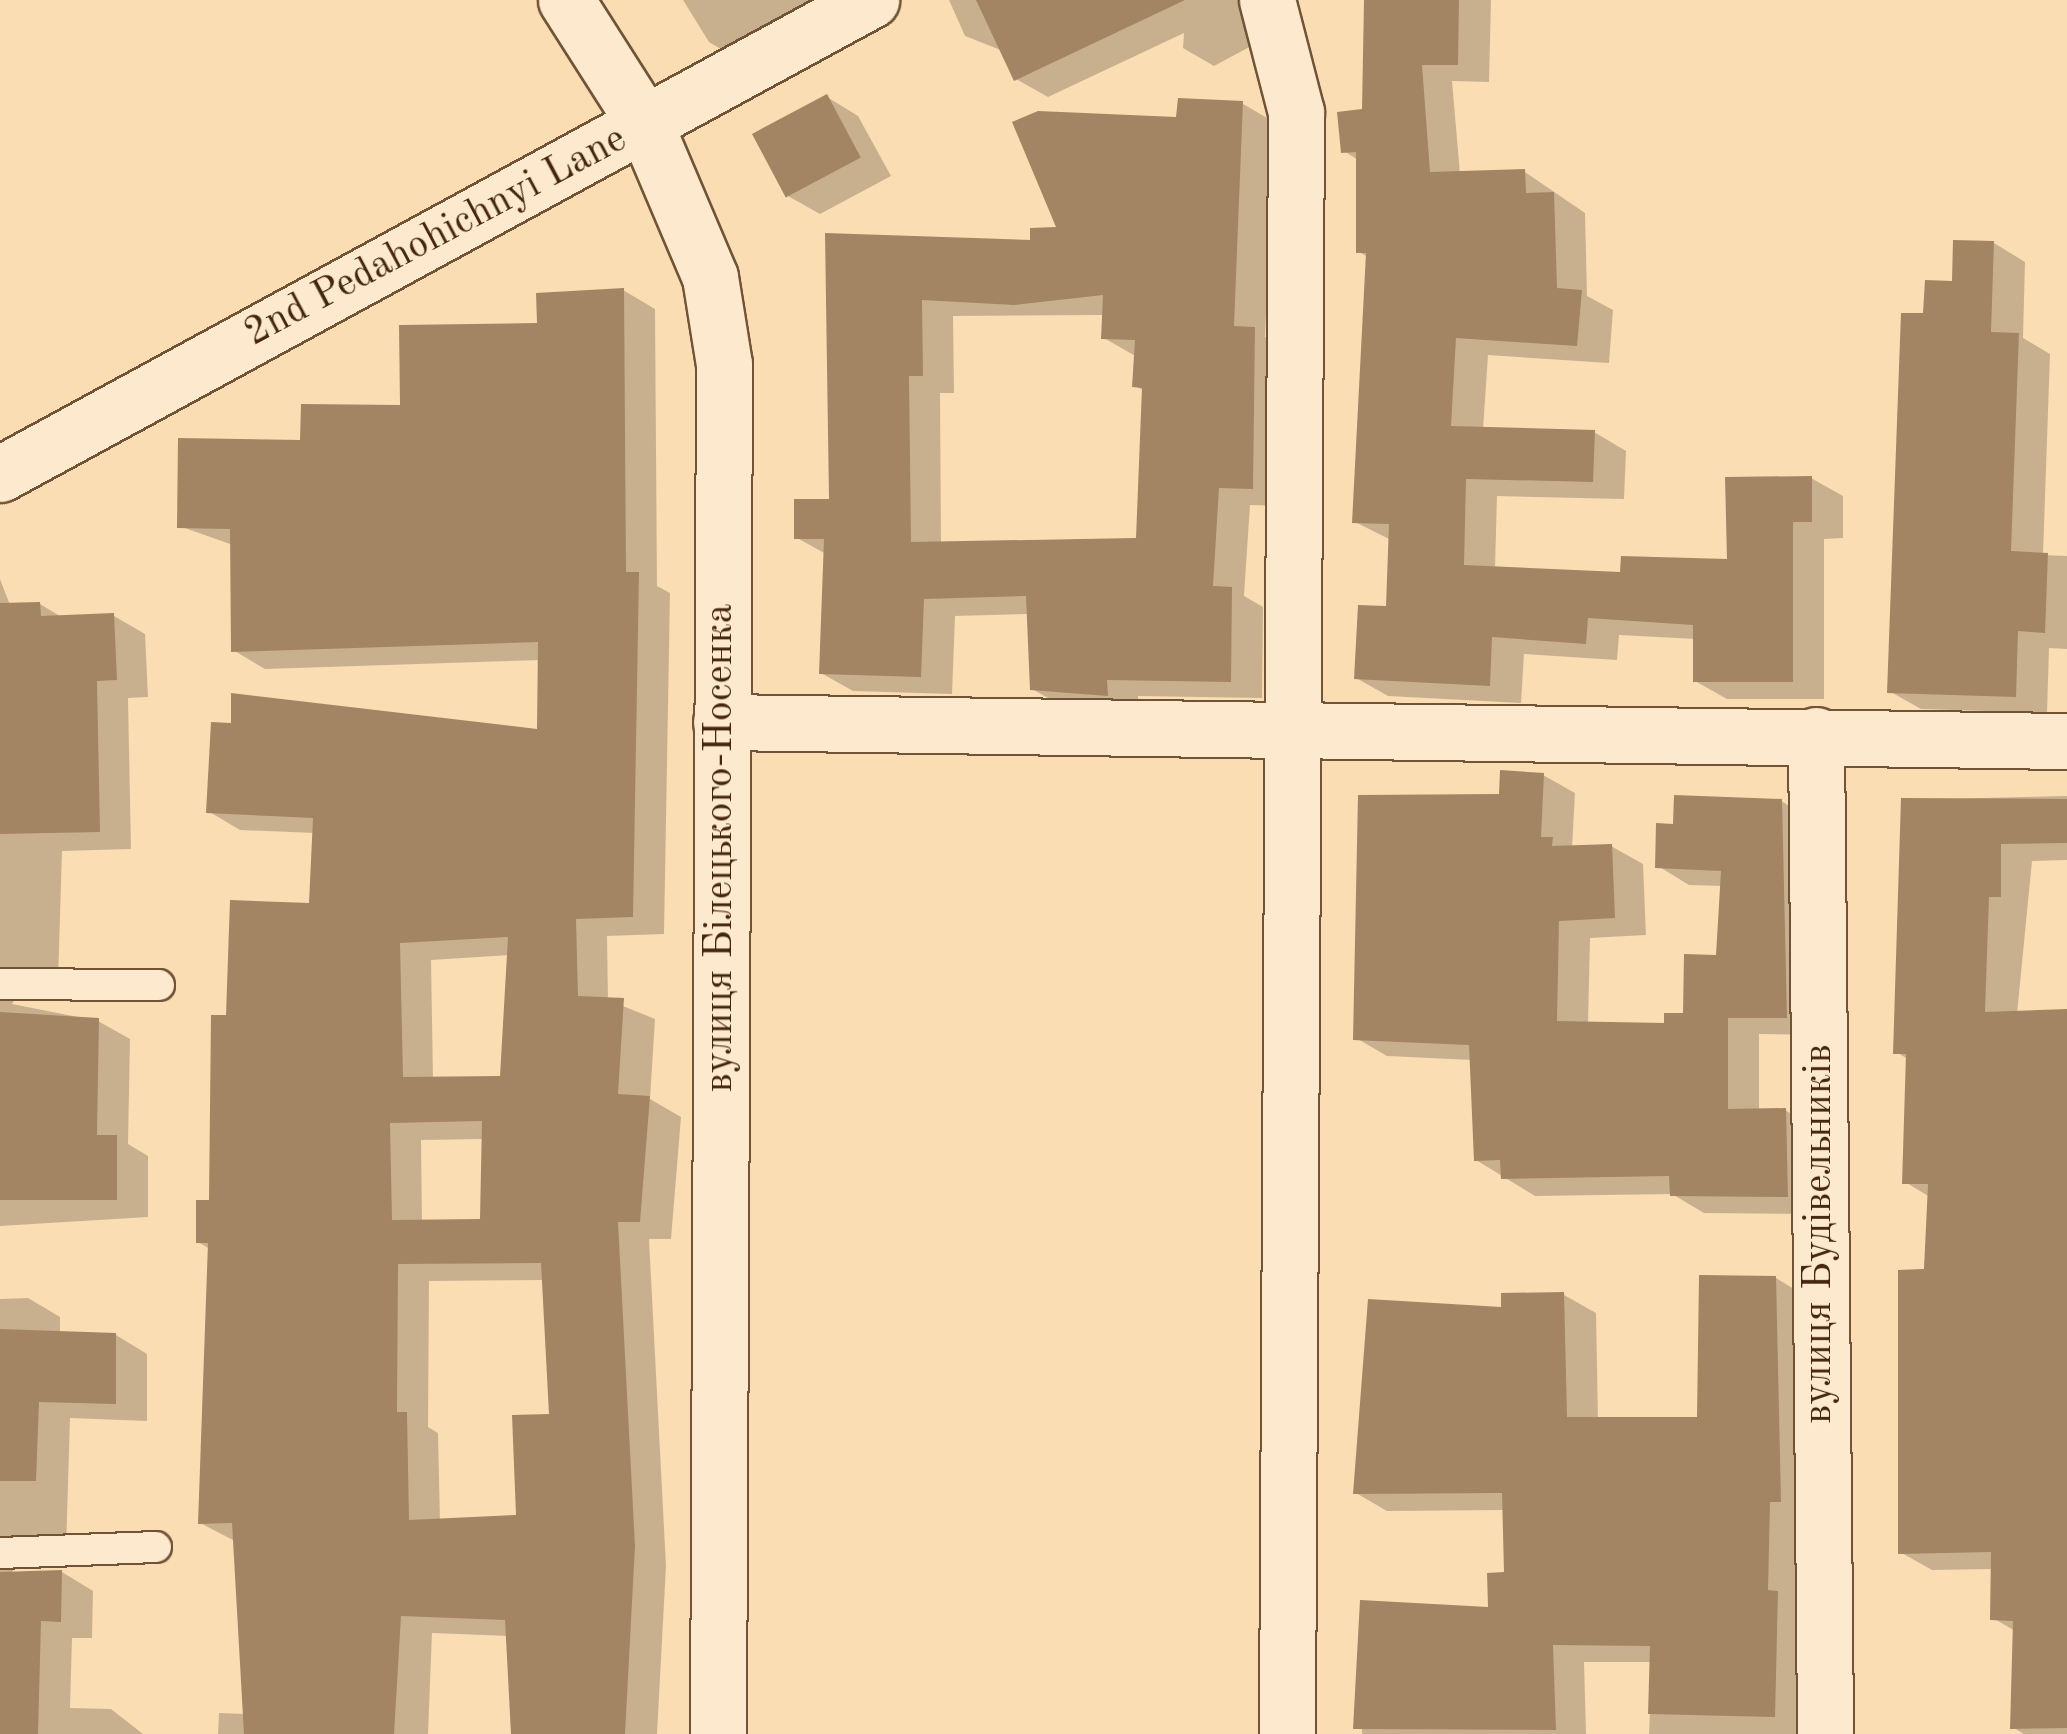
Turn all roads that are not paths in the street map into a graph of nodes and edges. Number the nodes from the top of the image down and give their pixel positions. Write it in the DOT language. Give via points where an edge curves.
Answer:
graph roads {
  1 [pos="566,0"];
  2 [pos="871,0"];
  3 [pos="1267,0"];
  4 [pos="646,124"];
  5 [pos="0,474"];
  6 [pos="721,722"];
  7 [pos="1290,728"];
  8 [pos="1816,735"];
  9 [pos="2067,741"];
  10 [pos="0,984"];
  11 [pos="158,985"];
  12 [pos="156,1547"];
  13 [pos="0,1553"];
  14 [pos="718,1734"];
  15 [pos="1287,1734"];
  16 [pos="1825,1734"];
  1 -- 4 [label="street, вулиця Білецького-Носенка"];
  2 -- 4 [label="street, 2nd Pedahohichnyi Lane"];
  3 -- 7 [label="street" via="1296,112"];
  4 -- 5 [label="street, 2nd Pedahohichnyi Lane"];
  4 -- 6 [label="street, вулиця Білецького-Носенка" via="710,277 724,364"];
  6 -- 7 [label="street"];
  6 -- 14 [label="street, вулиця Білецького-Носенка"];
  7 -- 8 [label="street"];
  7 -- 15 [label="street"];
  8 -- 9 [label="street"];
  8 -- 16 [label="street, вулиця Будівельників"];
  10 -- 11 [label="lane"];
  12 -- 13 [label="lane"];
}
